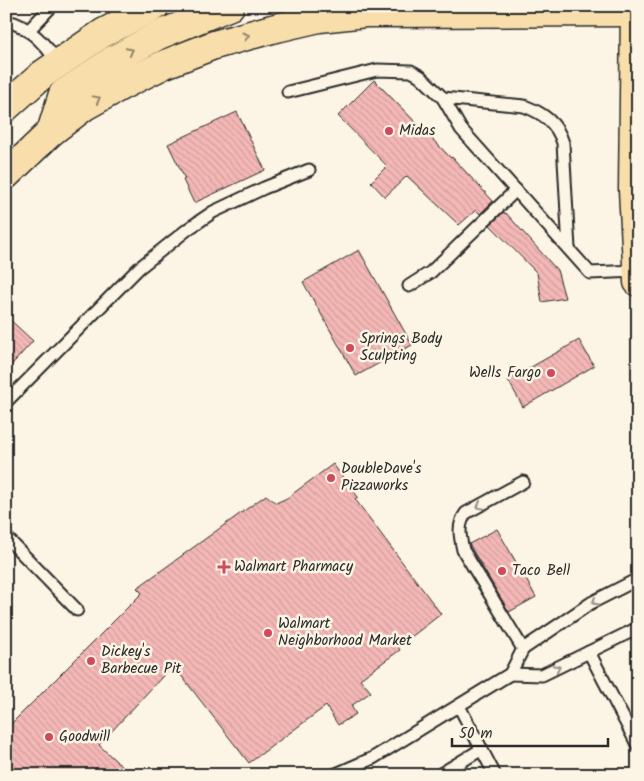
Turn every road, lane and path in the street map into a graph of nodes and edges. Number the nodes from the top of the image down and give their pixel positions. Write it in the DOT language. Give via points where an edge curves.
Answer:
graph roads {
  1 [pos="52,6"];
  2 [pos="155,6"];
  3 [pos="230,6"];
  4 [pos="636,10"];
  5 [pos="119,14"];
  6 [pos="6,20"];
  7 [pos="29,30"];
  8 [pos="59,64"];
  9 [pos="288,92"];
  10 [pos="443,98"];
  11 [pos="6,107"];
  12 [pos="51,132"];
  13 [pos="309,170"];
  14 [pos="6,175"];
  15 [pos="516,190"];
  16 [pos="569,249"];
  17 [pos="637,277"];
  18 [pos="408,286"];
  19 [pos="6,402"];
  20 [pos="523,482"];
  21 [pos="6,537"];
  22 [pos="638,579"];
  23 [pos="77,610"];
  24 [pos="638,628"];
  25 [pos="524,649"];
  26 [pos="589,652"];
  27 [pos="510,674"];
  28 [pos="459,706"];
  29 [pos="638,746"];
  30 [pos="482,750"];
  31 [pos="334,775"];
  32 [pos="439,775"];
  33 [pos="495,775"];
  1 -- 7 [label="lane"];
  2 -- 5 [label="main road"];
  12 -- 3 [label="main road, one-way" via="63,94 113,60 159,35"];
  12 -- 4 [label="main road, one-way" via="85,106 165,64 214,45 319,18 366,13"];
  4 -- 17 [label="main road" via="633,190"];
  5 -- 8 [label="main road" via="103,33"];
  6 -- 7 [label="lane"];
  7 -- 8 [label="lane"];
  8 -- 11 [label="main road"];
  9 -- 10 [label="lane" via="377,70 411,71"];
  10 -- 15 [label="lane" via="461,129"];
  10 -- 16 [label="lane" via="524,106 548,118 563,143"];
  12 -- 14 [label="main road"];
  13 -- 19 [label="lane" via="221,208 188,229 139,268"];
  15 -- 16 [label="lane"];
  15 -- 18 [label="lane" via="431,272"];
  16 -- 17 [label="lane" via="590,273"];
  20 -- 25 [label="lane, one-way" via="466,513 460,537 463,550"];
  21 -- 23 [label="lane"];
  22 -- 25 [label="lane, one-way" via="591,604"];
  24 -- 26 [label="lane"];
  25 -- 27 [label="lane"];
  27 -- 26 [label="lane, one-way" via="542,675"];
  26 -- 29 [label="lane"];
  27 -- 28 [label="lane"];
  28 -- 30 [label="lane"];
  28 -- 31 [label="lane" via="374,758"];
  30 -- 32 [label="lane"];
  30 -- 33 [label="lane"];
}
